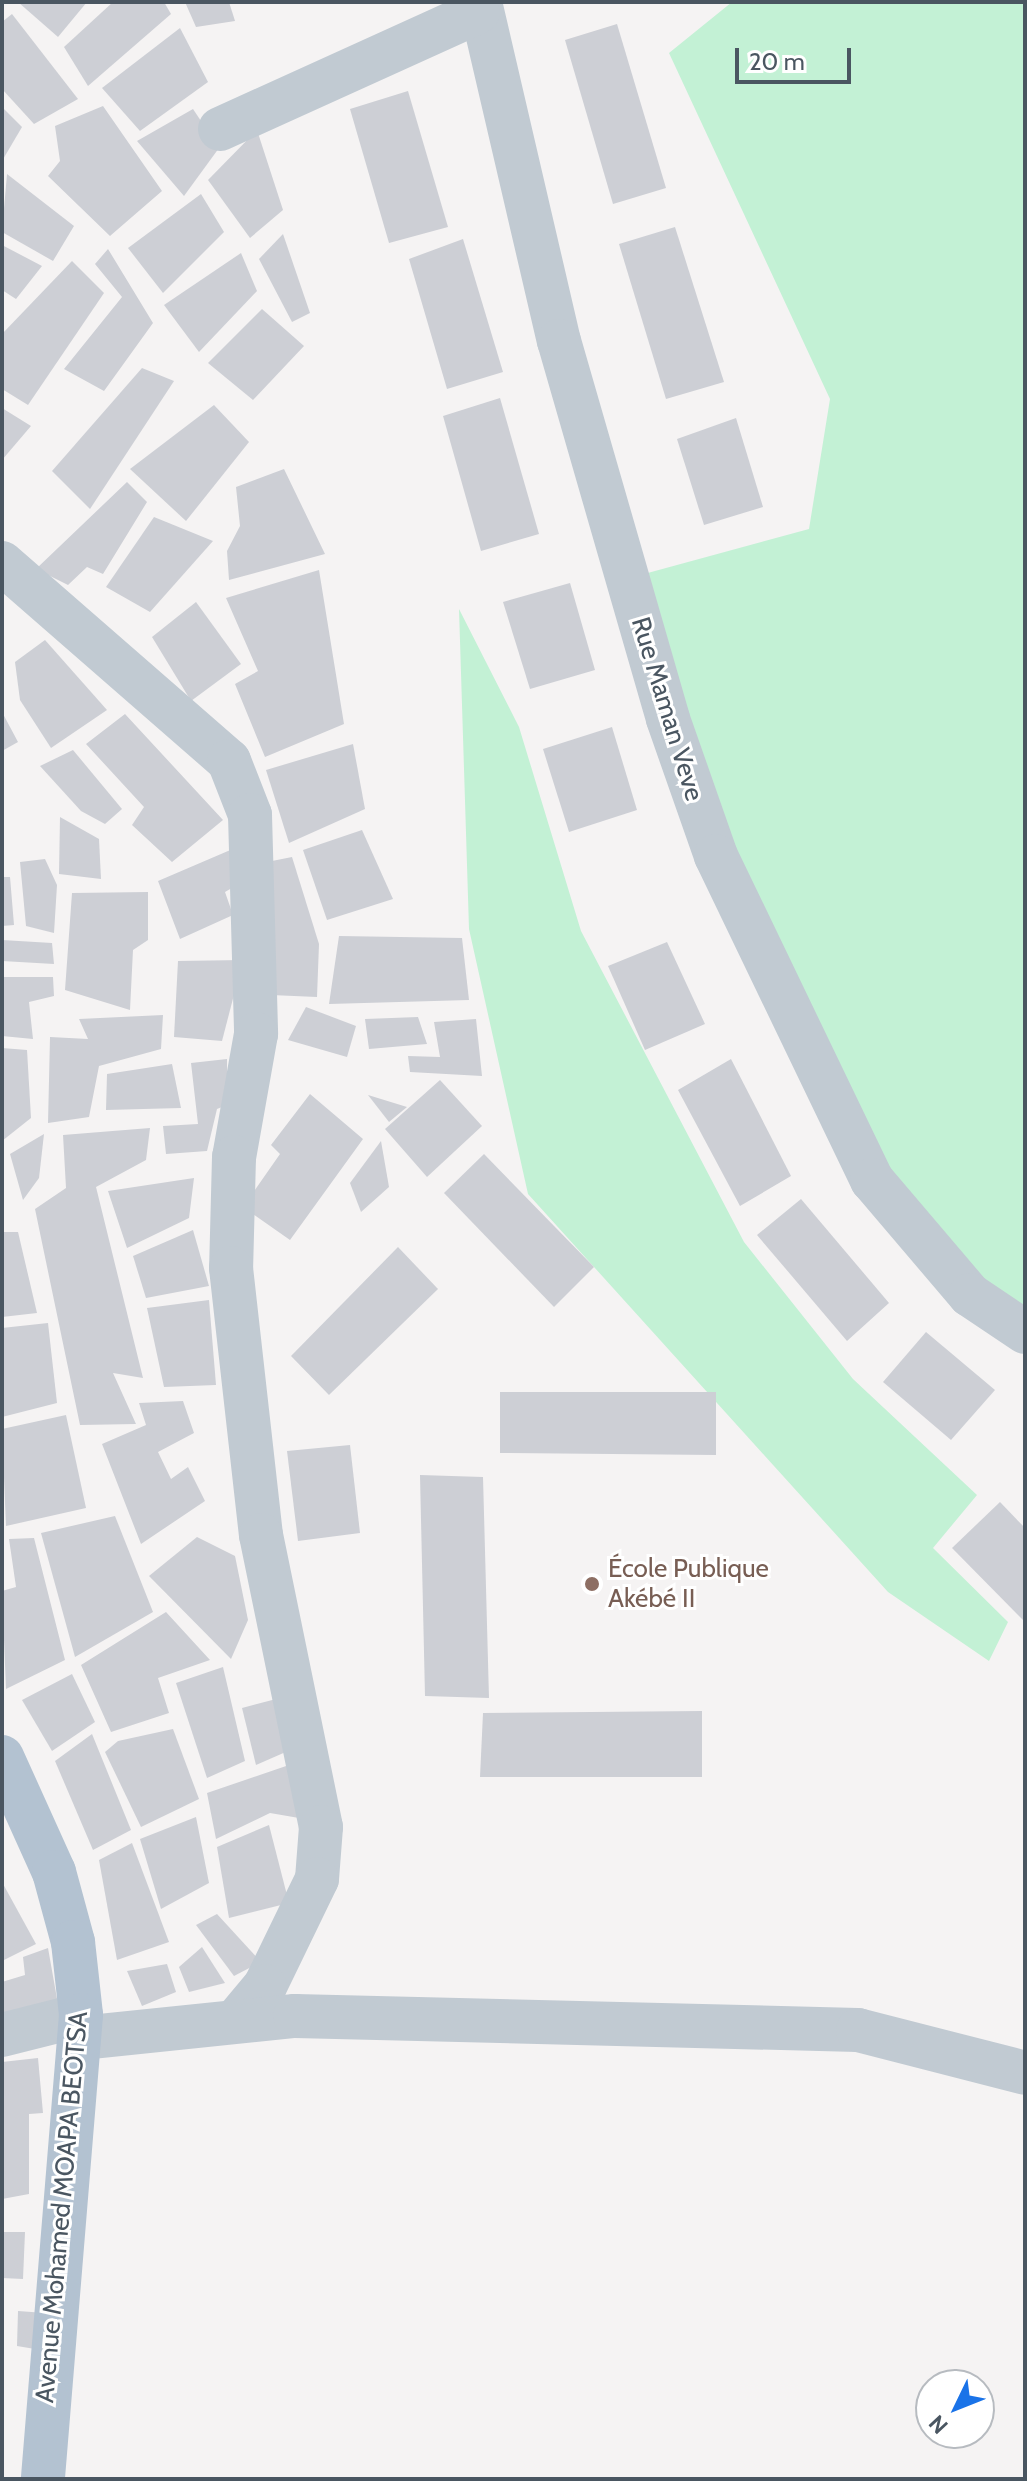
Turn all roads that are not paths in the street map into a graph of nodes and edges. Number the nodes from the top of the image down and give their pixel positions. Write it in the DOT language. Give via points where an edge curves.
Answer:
graph roads {
  1 [pos="479,7"];
  2 [pos="220,129"];
  3 [pos="2,563"];
  4 [pos="1025,1332"];
  5 [pos="2,1757"];
  6 [pos="239,2017"];
  7 [pos="81,2026"];
  8 [pos="2,2035"];
  9 [pos="1025,2073"];
  10 [pos="43,2479"];
  1 -- 2 [label="street"];
  1 -- 4 [label="street, Rue Maman Veve" via="559,341 668,719 716,856 872,1180 970,1295"];
  3 -- 6 [label="street" via="229,761 250,815 256,1034 234,1157 231,1268 261,1535 321,1827 317,1879 265,1986"];
  5 -- 7 [label="main road, Avenue Mohamed MOAPA BEOTSA" via="54,1872 73,1942"];
  6 -- 7 [label="street"];
  6 -- 9 [label="street" via="858,2030"];
  7 -- 8 [label="street"];
  7 -- 10 [label="main road, Avenue Mohamed MOAPA BEOTSA"];
}
